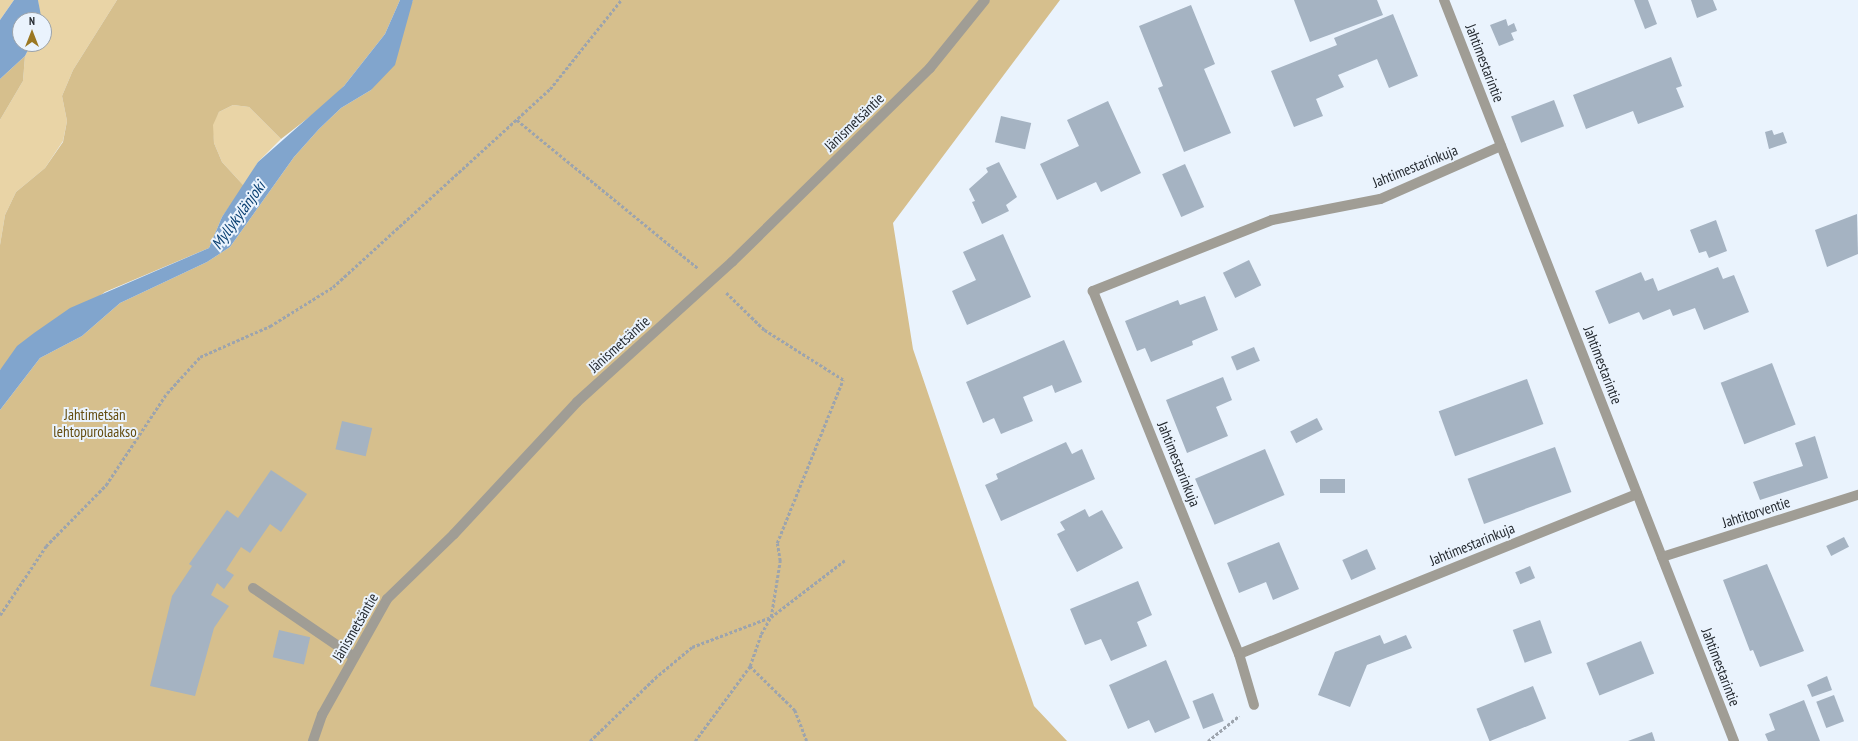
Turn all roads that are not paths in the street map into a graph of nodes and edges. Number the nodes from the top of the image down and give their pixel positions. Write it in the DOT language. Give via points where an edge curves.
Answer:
graph roads {
  1 [pos="985,0"];
  2 [pos="1444,0"];
  3 [pos="1501,146"];
  4 [pos="1637,494"];
  5 [pos="1858,495"];
  6 [pos="1662,557"];
  7 [pos="253,588"];
  8 [pos="1239,654"];
  9 [pos="354,657"];
  10 [pos="1254,705"];
  11 [pos="313,741"];
  12 [pos="1734,741"];
  1 -- 9 [label="street, Jänismetsäntie" via="930,68 712,280 577,402 454,534 387,599"];
  2 -- 3 [label="street, Jahtimestarintie"];
  3 -- 4 [label="street, Jahtimestarintie"];
  3 -- 8 [label="street, Jahtimestarinkuja" via="1380,199 1272,220 1093,291"];
  4 -- 6 [label="street, Jahtimestarintie"];
  4 -- 8 [label="street, Jahtimestarinkuja"];
  5 -- 6 [label="street, Jahtitorventie"];
  6 -- 12 [label="street, Jahtimestarintie"];
  7 -- 9 [label="street"];
  8 -- 10 [label="street"];
  9 -- 11 [label="street, Jänismetsäntie" via="322,715"];
}
